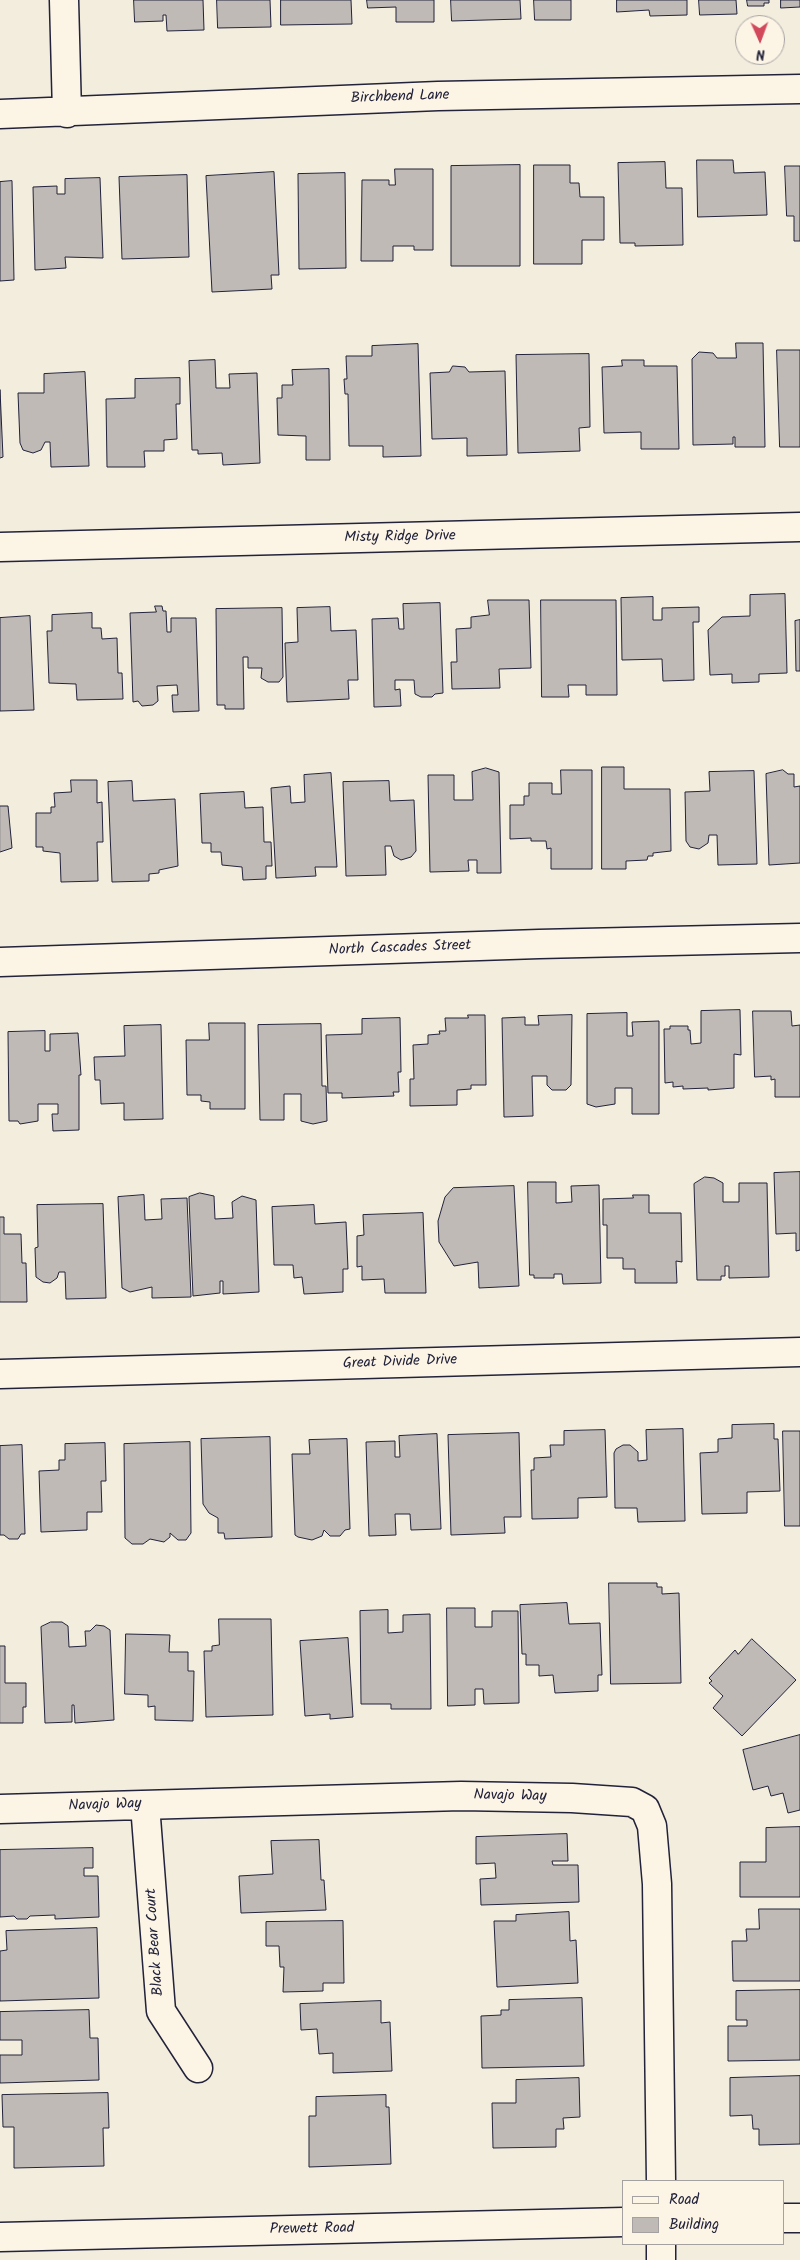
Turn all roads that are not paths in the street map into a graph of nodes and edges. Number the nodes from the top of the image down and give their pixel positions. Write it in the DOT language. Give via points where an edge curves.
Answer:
graph roads {
  1 [pos="64,0"];
  2 [pos="800,89"];
  3 [pos="67,112"];
  4 [pos="0,114"];
  5 [pos="800,527"];
  6 [pos="0,547"];
  7 [pos="800,938"];
  8 [pos="0,962"];
  9 [pos="800,1352"];
  10 [pos="0,1374"];
  11 [pos="145,1805"];
  12 [pos="0,1809"];
  13 [pos="198,2068"];
  14 [pos="660,2180"];
  15 [pos="785,2218"];
  16 [pos="800,2218"];
  17 [pos="622,2222"];
  18 [pos="0,2237"];
  19 [pos="661,2245"];
  20 [pos="661,2260"];
  1 -- 3 [label="street"];
  2 -- 3 [label="street, Birchbend Lane" via="438,96"];
  3 -- 4 [label="street, Birchbend Lane"];
  5 -- 6 [label="street, Misty Ridge Drive"];
  7 -- 8 [label="street, North Cascades Street"];
  9 -- 10 [label="street, Great Divide Drive"];
  11 -- 12 [label="street, Navajo Way"];
  11 -- 13 [label="street, Black Bear Court" via="161,2011"];
  11 -- 14 [label="street, Navajo Way" via="461,1796 632,1802 645,1809 652,1826 657,1884"];
  15 -- 16 [label="street"];
  17 -- 18 [label="street, Prewett Road"];
  19 -- 20 [label="street"];
}
